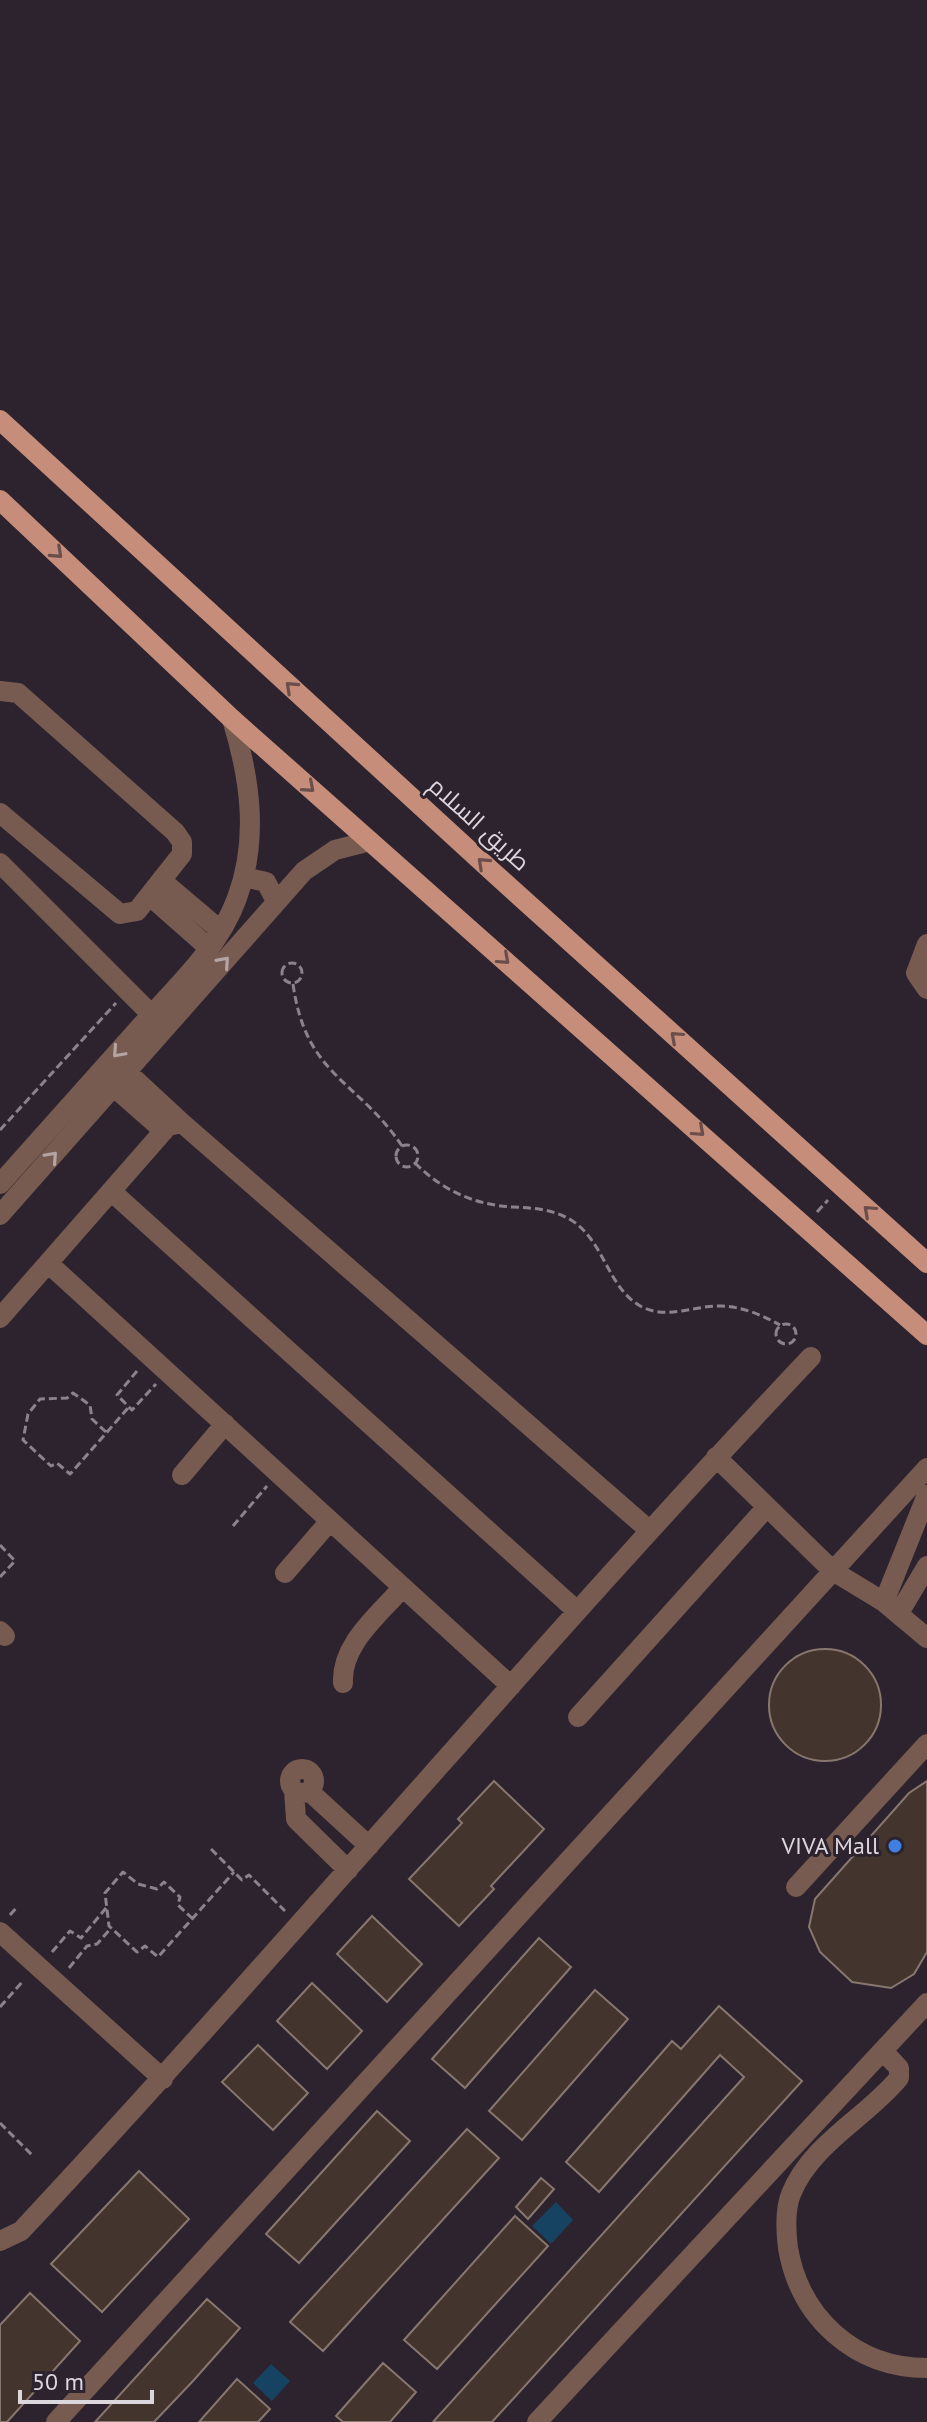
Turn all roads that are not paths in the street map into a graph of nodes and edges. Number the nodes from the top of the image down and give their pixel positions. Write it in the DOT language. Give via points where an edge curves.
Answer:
graph roads {
  1 [pos="0,420"];
  2 [pos="0,500"];
  3 [pos="0,691"];
  4 [pos="232,719"];
  5 [pos="0,813"];
  6 [pos="370,841"];
  7 [pos="0,863"];
  8 [pos="244,877"];
  9 [pos="156,888"];
  10 [pos="276,901"];
  11 [pos="215,940"];
  12 [pos="927,944"];
  13 [pos="927,989"];
  14 [pos="158,1021"];
  15 [pos="120,1079"];
  16 [pos="173,1127"];
  17 [pos="0,1184"];
  18 [pos="111,1191"];
  19 [pos="0,1215"];
  20 [pos="925,1259"];
  21 [pos="48,1263"];
  22 [pos="0,1318"];
  23 [pos="927,1335"];
  24 [pos="811,1357"];
  25 [pos="225,1424"];
  26 [pos="716,1457"];
  27 [pos="927,1468"];
  28 [pos="182,1475"];
  29 [pos="927,1495"];
  30 [pos="766,1508"];
  31 [pos="330,1521"];
  32 [pos="649,1530"];
  33 [pos="927,1566"];
  34 [pos="833,1571"];
  35 [pos="285,1573"];
  36 [pos="403,1587"];
  37 [pos="577,1611"];
  38 [pos="910,1619"];
  39 [pos="343,1683"];
  40 [pos="511,1686"];
  41 [pos="578,1717"];
  42 [pos="927,1744"];
  43 [pos="369,1846"];
  44 [pos="348,1870"];
  45 [pos="796,1887"];
  46 [pos="0,1932"];
  47 [pos="927,2003"];
  48 [pos="883,2051"];
  49 [pos="163,2079"];
  50 [pos="0,2241"];
  51 [pos="927,2368"];
  52 [pos="56,2422"];
  53 [pos="537,2422"];
  20 -- 1 [label="main road, طريق السلام, one-way"];
  2 -- 4 [label="main road, one-way"];
  3 -- 9 [label="street" via="18,693 179,836 180,860"];
  4 -- 6 [label="main road, one-way"];
  4 -- 8 [label="street" via="251,813"];
  5 -- 9 [label="street" via="115,912 132,914"];
  6 -- 10 [label="street" via="319,859"];
  6 -- 23 [label="main road, one-way"];
  7 -- 14 [label="street"];
  8 -- 10 [label="street" via="266,882"];
  8 -- 11 [label="street"];
  9 -- 11 [label="street"];
  14 -- 10 [label="street, one-way"];
  11 -- 14 [label="street"];
  12 -- 13 [label="street" via="916,973"];
  14 -- 15 [label="street"];
  14 -- 17 [label="street, one-way"];
  15 -- 16 [label="street"];
  19 -- 15 [label="street, one-way"];
  16 -- 18 [label="street"];
  16 -- 32 [label="street"];
  18 -- 21 [label="street"];
  18 -- 37 [label="street"];
  21 -- 22 [label="street"];
  21 -- 25 [label="street"];
  24 -- 26 [label="street"];
  25 -- 28 [label="street"];
  25 -- 31 [label="street"];
  26 -- 30 [label="street"];
  26 -- 32 [label="street"];
  27 -- 34 [label="street"];
  29 -- 38 [label="street"];
  30 -- 34 [label="street"];
  30 -- 41 [label="street"];
  31 -- 35 [label="street"];
  31 -- 36 [label="street"];
  32 -- 37 [label="street"];
  33 -- 38 [label="street"];
  34 -- 38 [label="street"];
  34 -- 52 [label="street"];
  36 -- 39 [label="street" via="345,1657"];
  36 -- 40 [label="street"];
  37 -- 40 [label="street"];
  40 -- 43 [label="street"];
  42 -- 45 [label="street"];
  43 -- 44 [label="street"];
  43 -- 44 [label="street" via="302,1791 296,1819"];
  44 -- 49 [label="street"];
  46 -- 49 [label="street"];
  47 -- 48 [label="street"];
  48 -- 51 [label="street" via="899,2068 899,2078 805,2170 790,2195 786,2234 793,2272 809,2307 835,2336 868,2357 905,2368"];
  48 -- 53 [label="street"];
  49 -- 50 [label="street" via="21,2231"];
}
